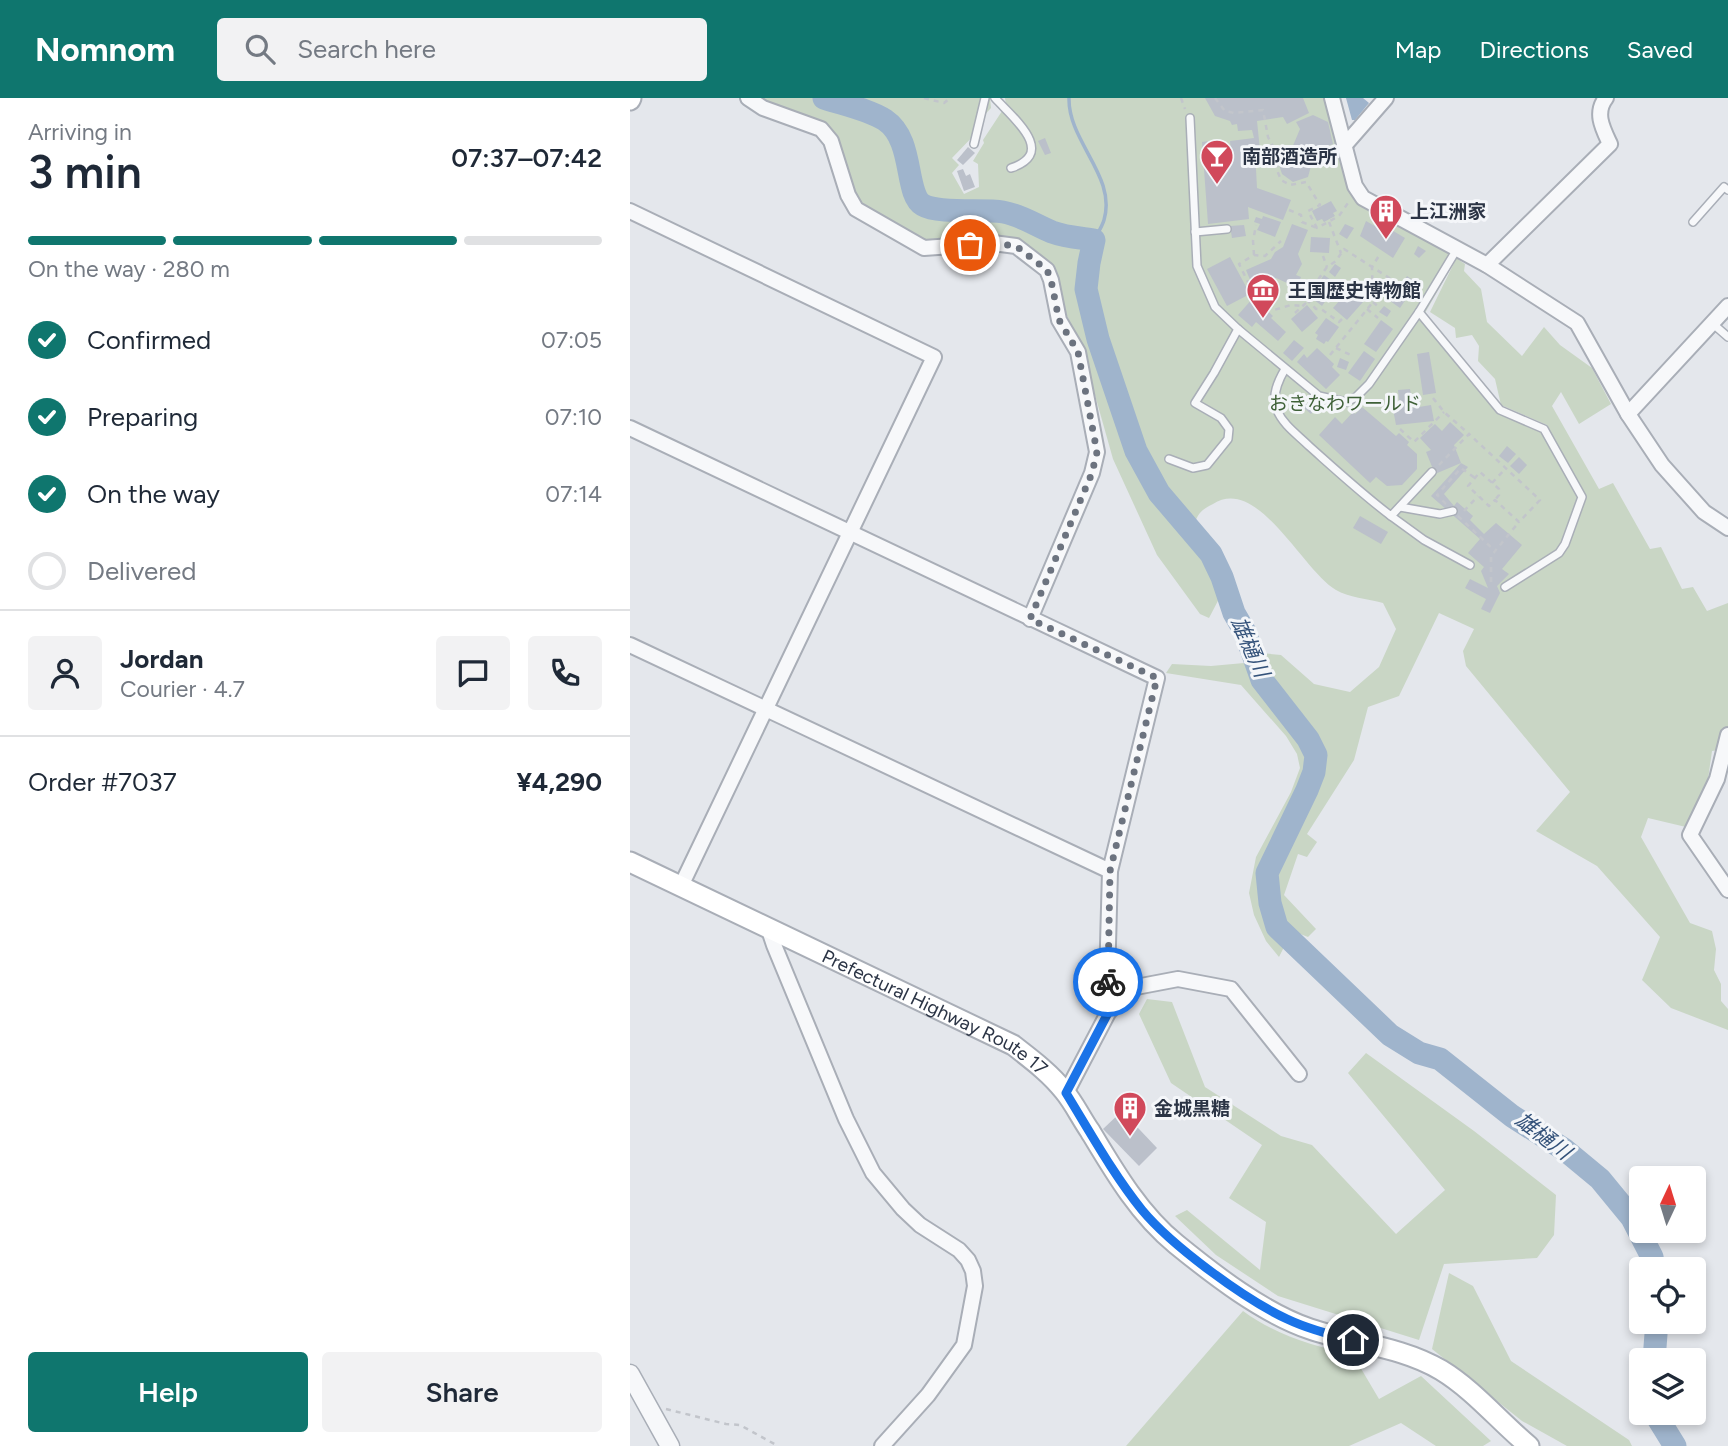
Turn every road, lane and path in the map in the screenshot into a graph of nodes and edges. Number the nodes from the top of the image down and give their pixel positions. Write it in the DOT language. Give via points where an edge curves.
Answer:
graph roads {
  1 [pos="748,98"];
  2 [pos="924,98"];
  3 [pos="950,98"];
  4 [pos="985,98"];
  5 [pos="995,98"];
  6 [pos="1181,98"];
  7 [pos="1215,98"];
  8 [pos="1332,98"];
  9 [pos="1386,98"];
  10 [pos="1606,98"];
  11 [pos="1190,118"];
  12 [pos="974,144"];
  13 [pos="1344,146"];
  14 [pos="1011,168"];
  15 [pos="1728,190"];
  16 [pos="1351,198"];
  17 [pos="1289,210"];
  18 [pos="630,211"];
  19 [pos="1329,222"];
  20 [pos="1693,222"];
  21 [pos="1256,225"];
  22 [pos="1317,228"];
  23 [pos="1227,229"];
  24 [pos="1195,232"];
  25 [pos="1281,242"];
  26 [pos="1457,249"];
  27 [pos="1341,253"];
  28 [pos="1380,254"];
  29 [pos="1254,255"];
  30 [pos="1323,256"];
  31 [pos="1487,265"];
  32 [pos="1327,267"];
  33 [pos="1372,267"];
  34 [pos="1394,281"];
  35 [pos="1260,287"];
  36 [pos="1262,300"];
  37 [pos="1308,301"];
  38 [pos="1373,302"];
  39 [pos="1303,306"];
  40 [pos="1728,306"];
  41 [pos="1380,308"];
  42 [pos="1367,309"];
  43 [pos="1419,312"];
  44 [pos="1295,313"];
  45 [pos="1378,318"];
  46 [pos="1342,319"];
  47 [pos="1712,323"];
  48 [pos="1237,329"];
  49 [pos="1728,337"];
  50 [pos="1336,348"];
  51 [pos="1330,355"];
  52 [pos="1353,356"];
  53 [pos="1284,369"];
  54 [pos="1433,398"];
  55 [pos="1444,412"];
  56 [pos="1628,414"];
  57 [pos="630,428"];
  58 [pos="1400,429"];
  59 [pos="1469,434"];
  60 [pos="1170,459"];
  61 [pos="1461,468"];
  62 [pos="1506,468"];
  63 [pos="1432,472"];
  64 [pos="1475,478"];
  65 [pos="1492,483"];
  66 [pos="1478,496"];
  67 [pos="1495,500"];
  68 [pos="1399,507"];
  69 [pos="1456,513"];
  70 [pos="1391,516"];
  71 [pos="1519,522"];
  72 [pos="1728,528"];
  73 [pos="850,533"];
  74 [pos="1470,565"];
  75 [pos="1491,582"];
  76 [pos="1505,587"];
  77 [pos="1030,619"];
  78 [pos="630,645"];
  79 [pos="767,710"];
  80 [pos="1728,735"];
  81 [pos="630,862"];
  82 [pos="1110,871"];
  83 [pos="681,886"];
  84 [pos="1728,890"];
  85 [pos="768,927"];
  86 [pos="1118,1001"];
  87 [pos="1299,1074"];
  88 [pos="1066,1093"];
  89 [pos="630,1374"];
  90 [pos="648,1405"];
  91 [pos="670,1446"];
  92 [pos="778,1446"];
  93 [pos="882,1446"];
  94 [pos="1530,1446"];
  1 -- 77 [label="street" via="821,129 831,141 856,209 923,248 1016,246 1047,270 1059,320 1078,352 1097,452"];
  2 -- 3 [label="path" via="944,103"];
  4 -- 12 [label="lane"];
  5 -- 14 [label="lane" via="1029,135 1032,146 1021,165"];
  6 -- 11 [label="path"];
  7 -- 22 [label="path" via="1225,111 1263,110 1281,180 1290,185 1306,182 1320,205 1308,211"];
  8 -- 13 [label="street"];
  9 -- 13 [label="street"];
  10 -- 31 [label="street" via="1599,120 1610,145"];
  11 -- 24 [label="lane"];
  13 -- 26 [label="street" via="1363,198"];
  15 -- 20 [label="lane" via="1724,187"];
  16 -- 19 [label="path"];
  17 -- 22 [label="path"];
  18 -- 73 [label="street" via="934,357"];
  19 -- 22 [label="path"];
  19 -- 27 [label="path"];
  21 -- 29 [label="path"];
  23 -- 24 [label="lane"];
  24 -- 48 [label="lane" via="1197,266 1215,307"];
  25 -- 29 [label="path" via="1265,256"];
  26 -- 31 [label="street"];
  26 -- 43 [label="lane"];
  27 -- 32 [label="path"];
  27 -- 33 [label="path" via="1345,249"];
  28 -- 33 [label="path"];
  29 -- 36 [label="path" via="1239,264"];
  30 -- 32 [label="path"];
  31 -- 56 [label="street" via="1577,323"];
  32 -- 37 [label="path" via="1305,298"];
  33 -- 34 [label="path"];
  33 -- 38 [label="path"];
  35 -- 36 [label="path"];
  36 -- 39 [label="path" via="1275,310"];
  37 -- 39 [label="path"];
  37 -- 46 [label="path" via="1339,322"];
  38 -- 41 [label="path"];
  38 -- 42 [label="path"];
  39 -- 44 [label="path"];
  40 -- 47 [label="street"];
  42 -- 45 [label="path"];
  42 -- 50 [label="path"];
  43 -- 53 [label="lane" via="1369,384 1346,402 1319,396"];
  43 -- 76 [label="lane" via="1500,410 1544,429 1582,496 1559,552"];
  47 -- 49 [label="lane"];
  47 -- 56 [label="street"];
  48 -- 53 [label="lane"];
  48 -- 60 [label="lane" via="1195,403 1221,418 1229,429 1228,439 1206,466 1194,468"];
  50 -- 51 [label="path"];
  50 -- 52 [label="path"];
  53 -- 70 [label="lane" via="1275,396 1276,409 1286,425"];
  54 -- 55 [label="path"];
  55 -- 58 [label="path" via="1414,442"];
  55 -- 59 [label="path"];
  56 -- 72 [label="street" via="1704,512"];
  57 -- 73 [label="street"];
  59 -- 62 [label="path"];
  59 -- 63 [label="path"];
  61 -- 64 [label="path"];
  62 -- 65 [label="path"];
  62 -- 71 [label="path" via="1540,499"];
  63 -- 68 [label="lane"];
  64 -- 65 [label="path" via="1480,472"];
  64 -- 66 [label="path" via="1468,486"];
  65 -- 67 [label="path" via="1499,489"];
  66 -- 67 [label="path" via="1489,506"];
  66 -- 69 [label="path"];
  67 -- 71 [label="path"];
  68 -- 69 [label="lane"];
  68 -- 70 [label="lane"];
  70 -- 74 [label="lane"];
  71 -- 75 [label="path" via="1490,556"];
  73 -- 77 [label="street"];
  73 -- 79 [label="street"];
  77 -- 82 [label="street" via="1157,678"];
  78 -- 79 [label="street"];
  79 -- 82 [label="street"];
  79 -- 83 [label="street"];
  80 -- 84 [label="street" via="1717,779 1690,835"];
  81 -- 83 [label="main road, Prefectural Highway Route 17"];
  82 -- 86 [label="street" via="1107,981"];
  83 -- 85 [label="main road, Prefectural Highway Route 17"];
  85 -- 88 [label="main road, Prefectural Highway Route 17" via="1013,1045"];
  85 -- 93 [label="street" via="846,1119 873,1173 920,1226 958,1250 974,1271 964,1345 928,1395"];
  86 -- 87 [label="street" via="1136,987 1178,979 1231,989"];
  86 -- 88 [label="street"];
  88 -- 94 [label="main road, Prefectural Highway Route 17" via="1121,1182 1175,1243 1286,1319 1403,1353 1442,1371"];
  89 -- 90 [label="street"];
  90 -- 91 [label="street"];
  90 -- 92 [label="path" via="740,1425"];
}
